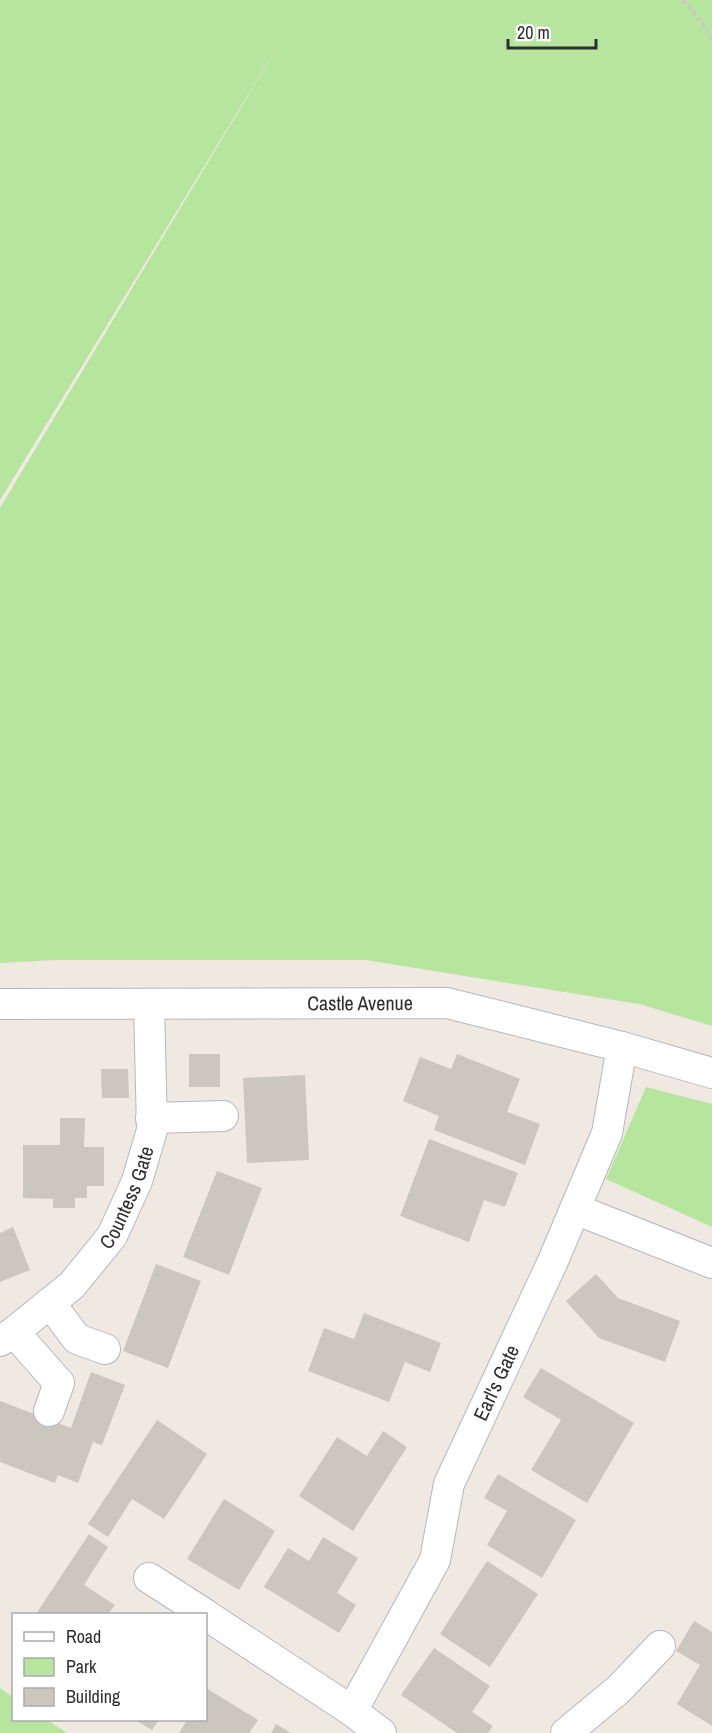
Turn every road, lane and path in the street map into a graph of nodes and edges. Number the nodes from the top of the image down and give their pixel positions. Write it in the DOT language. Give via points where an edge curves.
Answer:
graph roads {
  1 [pos="683,0"];
  2 [pos="712,41"];
  3 [pos="0,1004"];
  4 [pos="149,1004"];
  5 [pos="622,1047"];
  6 [pos="712,1073"];
  7 [pos="223,1116"];
  8 [pos="152,1118"];
  9 [pos="575,1209"];
  10 [pos="712,1263"];
  11 [pos="50,1303"];
  12 [pos="7,1336"];
  13 [pos="105,1349"];
  14 [pos="49,1411"];
  15 [pos="149,1578"];
  16 [pos="202,1613"];
  17 [pos="207,1616"];
  18 [pos="660,1646"];
  19 [pos="352,1711"];
  20 [pos="381,1733"];
  21 [pos="566,1733"];
  1 -- 2 [label="path"];
  3 -- 4 [label="street, Castle Avenue"];
  4 -- 5 [label="street, Castle Avenue" via="447,1003"];
  4 -- 8 [label="street, Countess Gate"];
  5 -- 6 [label="street, Castle Avenue"];
  5 -- 9 [label="street, Earl's Gate" via="607,1133"];
  7 -- 8 [label="street"];
  8 -- 11 [label="street, Countess Gate" via="136,1181 112,1236 72,1285"];
  9 -- 10 [label="street"];
  9 -- 19 [label="street, Earl's Gate" via="449,1484 435,1560"];
  11 -- 12 [label="street, Countess Gate"];
  11 -- 13 [label="street" via="76,1339"];
  12 -- 14 [label="street" via="59,1383"];
  15 -- 16 [label="street"];
  17 -- 19 [label="street"];
  18 -- 21 [label="street" via="619,1689"];
  19 -- 20 [label="street"];
}
